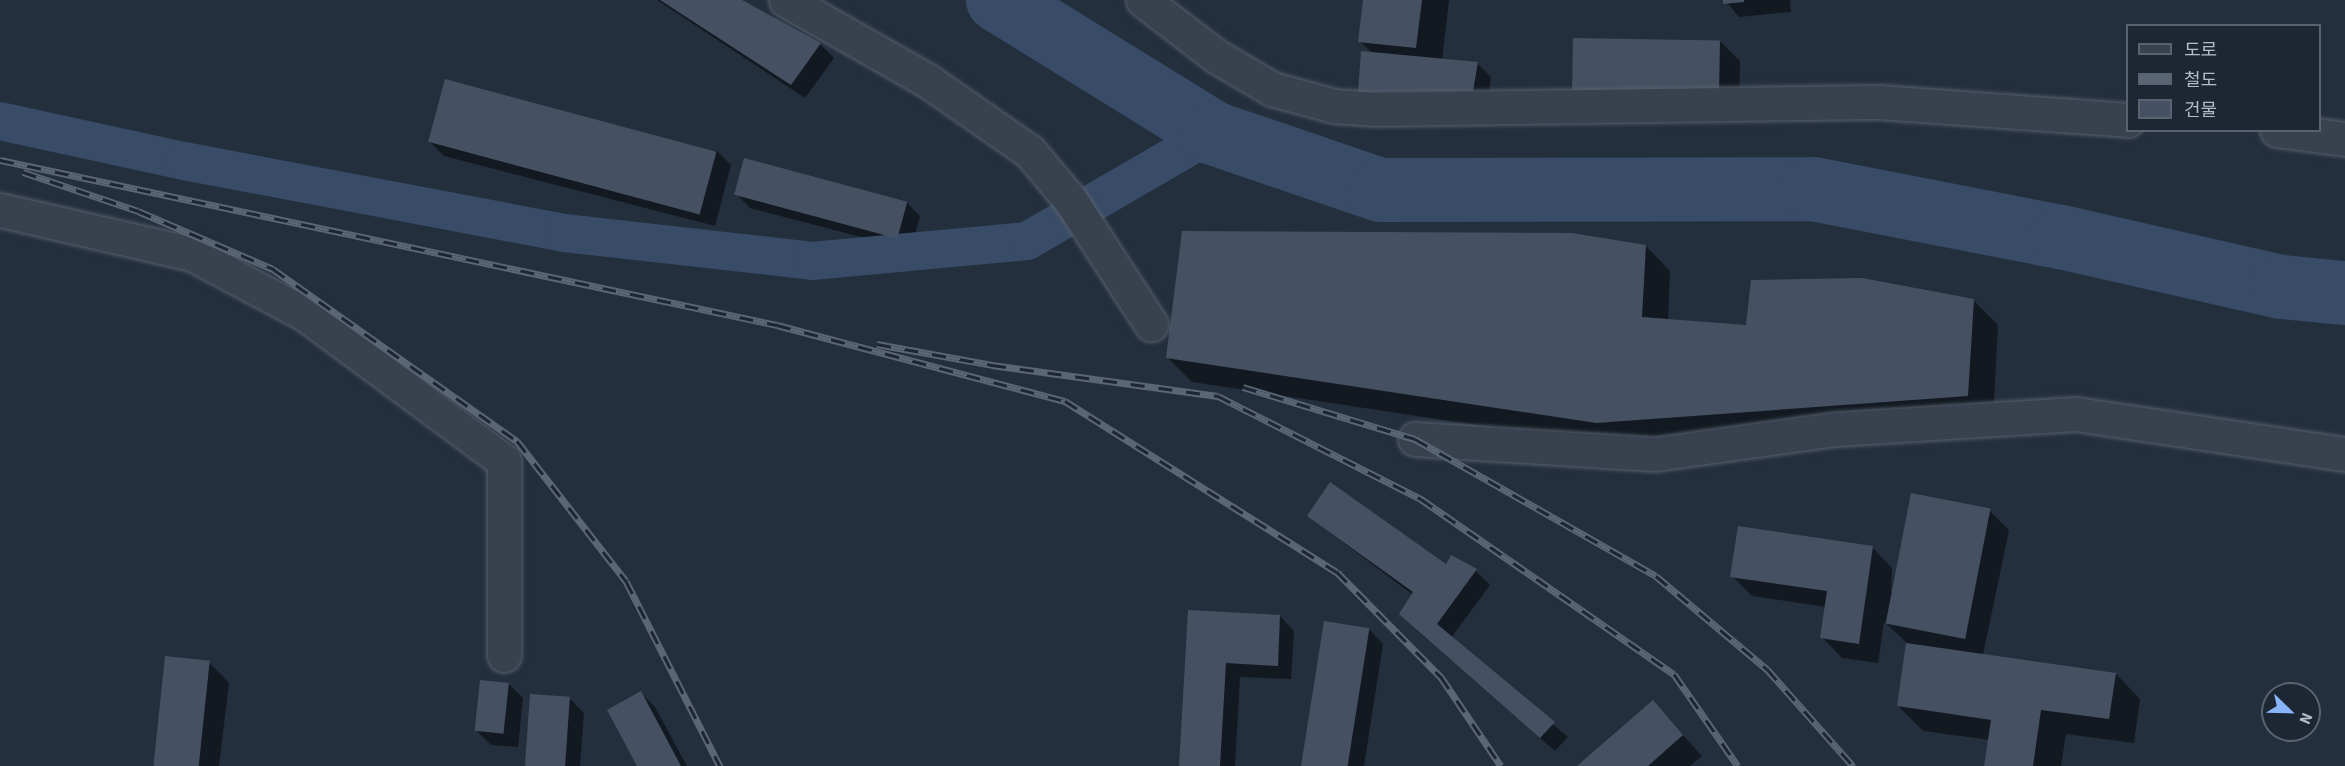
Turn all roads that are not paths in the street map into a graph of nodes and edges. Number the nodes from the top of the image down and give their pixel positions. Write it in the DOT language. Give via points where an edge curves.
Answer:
graph roads {
  1 [pos="786,0"];
  2 [pos="1143,0"];
  3 [pos="2126,120"];
  4 [pos="2292,132"];
  5 [pos="2345,139"];
  6 [pos="0,210"];
  7 [pos="1152,324"];
  8 [pos="1415,439"];
  9 [pos="2345,454"];
  10 [pos="504,655"];
  1 -- 7 [label="street" via="928,81 1030,152 1071,201"];
  2 -- 3 [label="street" via="1216,56 1272,89 1334,106 1376,110 1880,102"];
  4 -- 5 [label="street"];
  6 -- 10 [label="street" via="192,254 305,314 504,461"];
  8 -- 9 [label="street" via="1655,454 1836,429 2076,414"];
}
